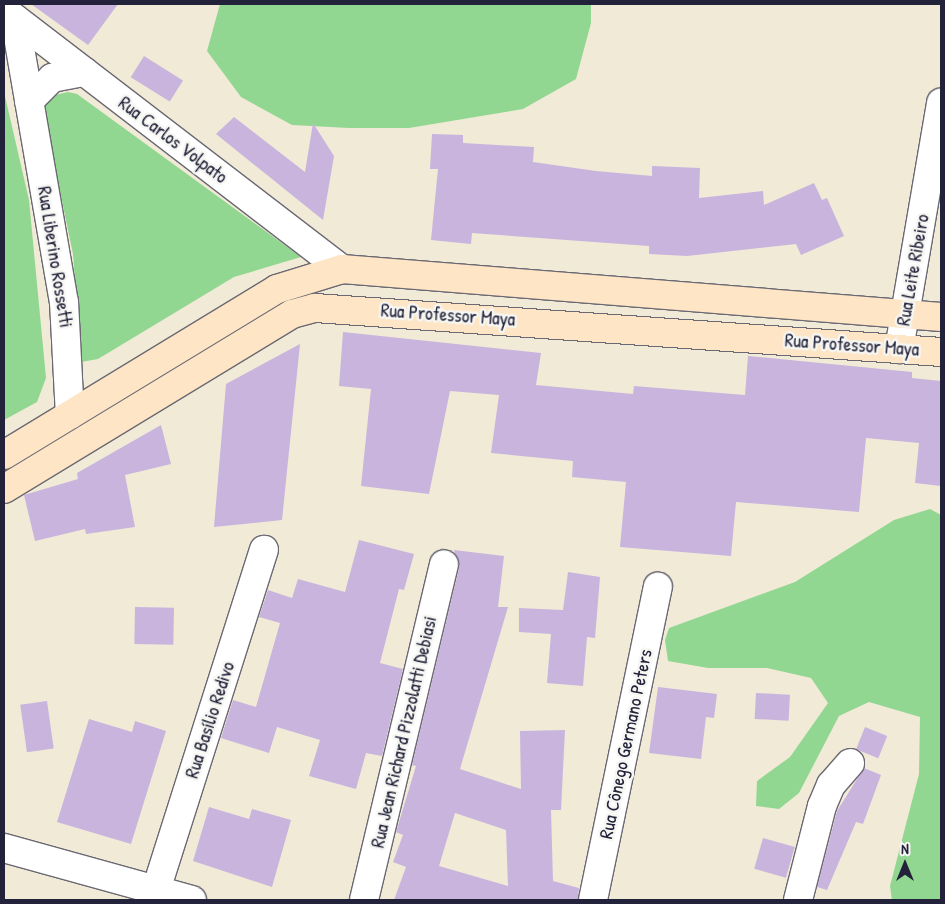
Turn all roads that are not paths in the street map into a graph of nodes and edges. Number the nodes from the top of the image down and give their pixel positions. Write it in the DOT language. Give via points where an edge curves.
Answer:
graph roads {
  1 [pos="10,15"];
  2 [pos="84,72"];
  3 [pos="30,101"];
  4 [pos="941,103"];
  5 [pos="342,269"];
  6 [pos="581,288"];
  7 [pos="730,301"];
  8 [pos="344,307"];
  9 [pos="905,314"];
  10 [pos="941,317"];
  11 [pos="580,325"];
  12 [pos="729,336"];
  13 [pos="899,349"];
  14 [pos="941,352"];
  15 [pos="70,415"];
  16 [pos="78,444"];
  17 [pos="4,455"];
  18 [pos="4,489"];
  19 [pos="264,550"];
  20 [pos="444,564"];
  21 [pos="658,587"];
  22 [pos="850,763"];
  23 [pos="4,848"];
  24 [pos="156,897"];
  25 [pos="192,900"];
  26 [pos="364,900"];
  27 [pos="593,900"];
  28 [pos="798,900"];
  1 -- 2 [label="street, Rua Carlos Volpato"];
  1 -- 3 [label="street, Rua Liberino Rossetti"];
  2 -- 3 [label="street" via="52,78"];
  2 -- 5 [label="street, Rua Carlos Volpato"];
  3 -- 15 [label="street, Rua Liberino Rossetti" via="64,302"];
  4 -- 9 [label="street, Rua Leite Ribeiro"];
  5 -- 6 [label="main road, Rua Professor Maya"];
  5 -- 8 [label="main road"];
  5 -- 15 [label="main road, Rua Professor Maya" via="277,289"];
  6 -- 7 [label="main road, Rua Professor Maya"];
  6 -- 11 [label="main road"];
  7 -- 9 [label="main road, Rua Professor Maya"];
  7 -- 12 [label="main road"];
  8 -- 11 [label="main road, Rua Professor Maya"];
  8 -- 16 [label="main road, Rua Professor Maya" via="292,314"];
  9 -- 10 [label="main road, Rua Professor Maya"];
  9 -- 13 [label="street, Rua Leite Ribeiro"];
  11 -- 12 [label="main road, Rua Professor Maya"];
  12 -- 13 [label="main road, Rua Professor Maya"];
  13 -- 14 [label="main road, Rua Professor Maya"];
  15 -- 16 [label="main road"];
  15 -- 17 [label="main road, Rua Professor Maya"];
  16 -- 18 [label="main road, Rua Professor Maya"];
  19 -- 24 [label="street, Rua Basílio Redivo"];
  20 -- 26 [label="street, Rua Jean Richard Pizzolatti Debiasi"];
  21 -- 27 [label="street, Rua Cônego Germano Peters"];
  22 -- 28 [label="street" via="831,785 822,806"];
  23 -- 24 [label="street"];
  24 -- 25 [label="street"];
}
